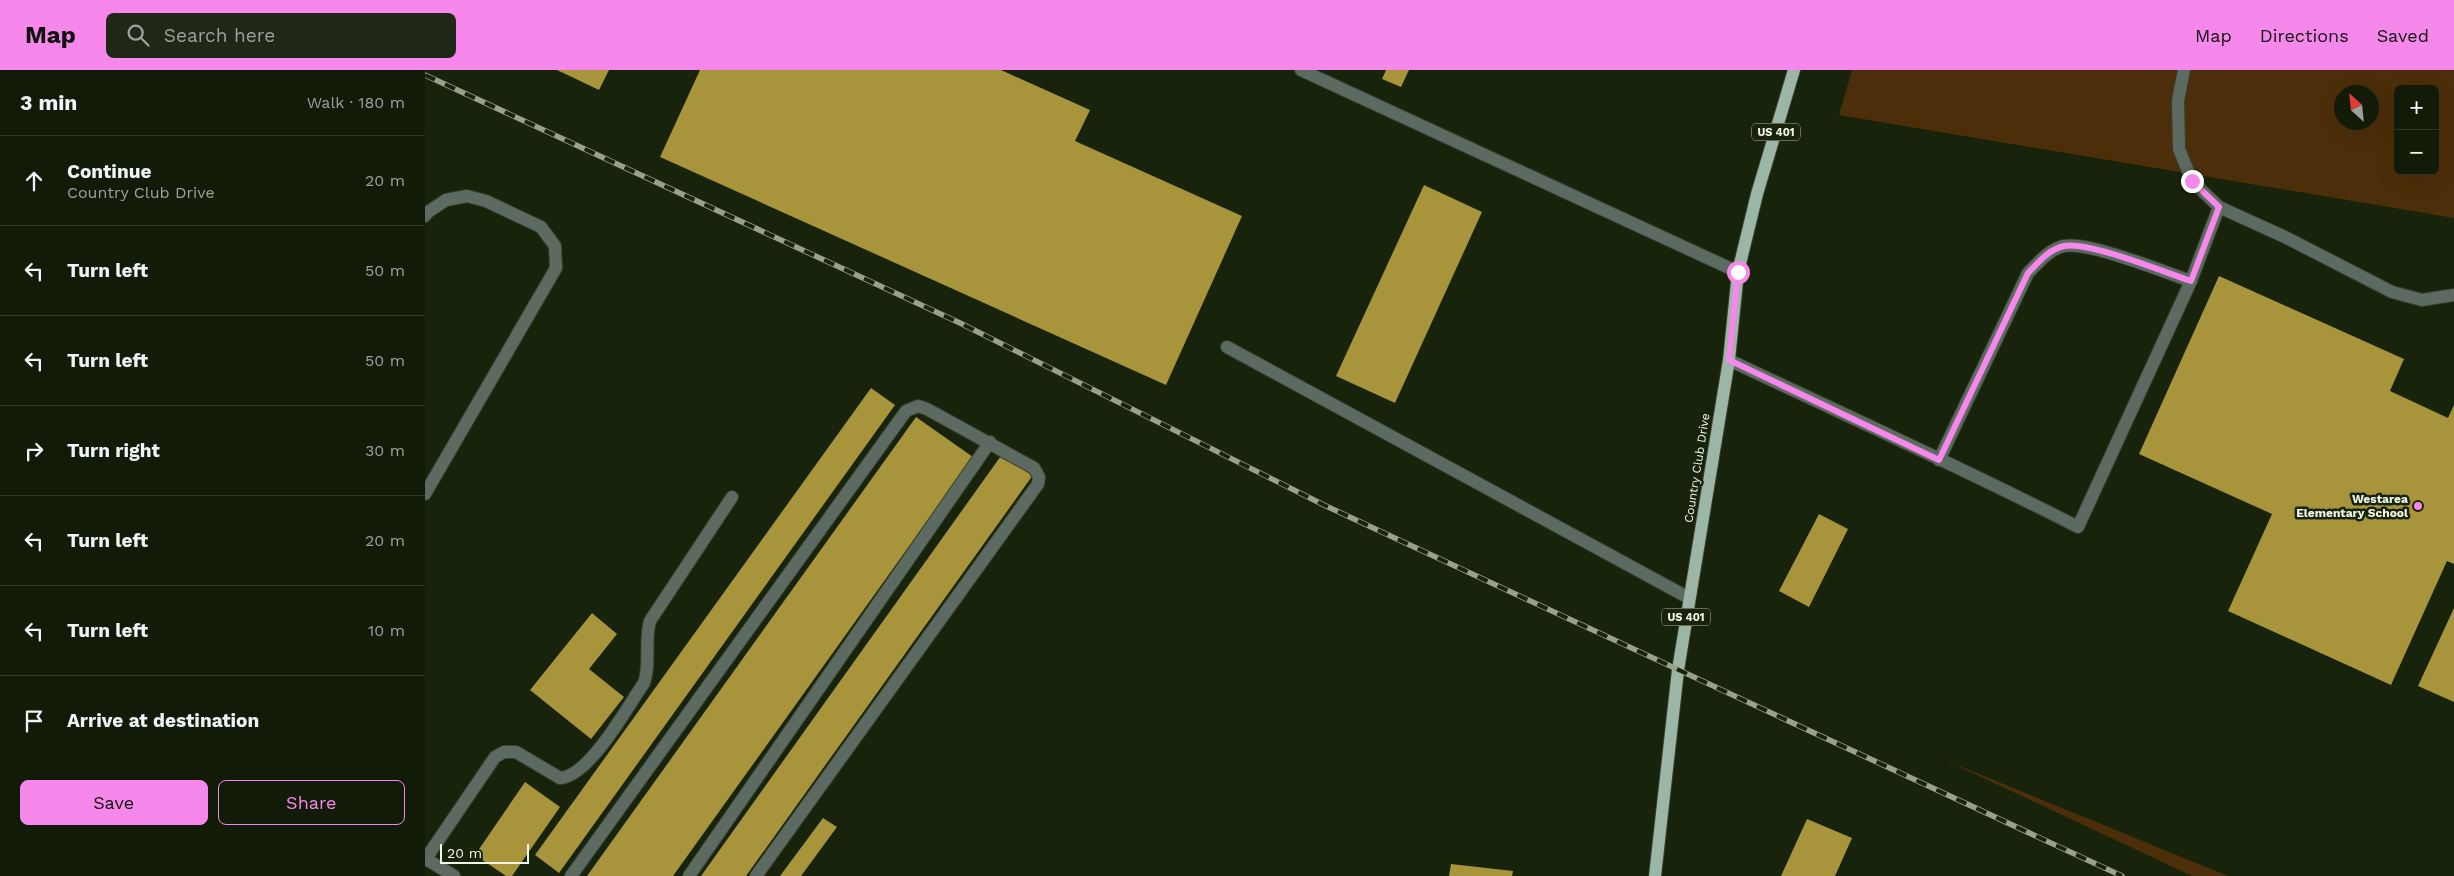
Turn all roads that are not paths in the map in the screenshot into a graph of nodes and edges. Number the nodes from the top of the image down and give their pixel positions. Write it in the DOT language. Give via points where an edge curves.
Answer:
graph roads {
  1 [pos="1301,70"];
  2 [pos="1794,70"];
  3 [pos="2184,70"];
  4 [pos="2219,207"];
  5 [pos="425,216"];
  6 [pos="1738,272"];
  7 [pos="2191,281"];
  8 [pos="2454,295"];
  9 [pos="1227,347"];
  10 [pos="1729,360"];
  11 [pos="990,442"];
  12 [pos="1939,460"];
  13 [pos="425,494"];
  14 [pos="732,497"];
  15 [pos="1689,598"];
  16 [pos="425,859"];
  17 [pos="454,876"];
  18 [pos="571,876"];
  19 [pos="689,876"];
  20 [pos="756,876"];
  21 [pos="1655,876"];
  1 -- 6 [label="lane"];
  2 -- 6 [label="main road, Country Club Drive / US 401" via="1757,194"];
  3 -- 4 [label="lane" via="2178,101 2179,149 2192,181"];
  4 -- 7 [label="lane"];
  4 -- 8 [label="lane" via="2392,292 2423,300"];
  5 -- 13 [label="lane" via="446,200 467,196 486,201 541,227 555,246 556,268"];
  6 -- 10 [label="main road, Country Club Drive / US 401"];
  7 -- 12 [label="lane" via="2087,246 2064,246 2045,255 2028,273"];
  7 -- 12 [label="lane" via="2078,527"];
  9 -- 15 [label="lane"];
  10 -- 12 [label="lane"];
  10 -- 15 [label="main road, Country Club Drive / US 401"];
  11 -- 18 [label="lane" via="927,409 918,406 906,411"];
  11 -- 19 [label="lane"];
  11 -- 20 [label="lane" via="1034,468 1038,484"];
  14 -- 16 [label="lane" via="650,621 646,634 647,674 644,683 592,757 573,774 560,778 516,752 504,752 495,757"];
  15 -- 21 [label="main road, Country Club Drive / US 401"];
  16 -- 17 [label="lane"];
}
